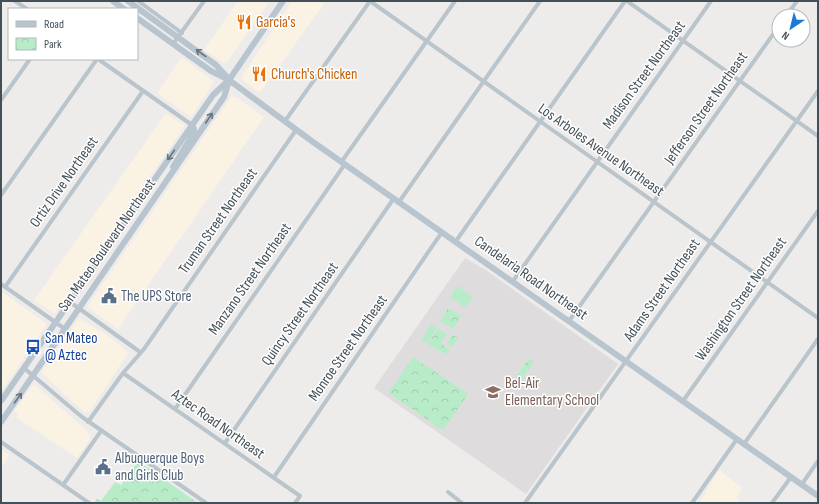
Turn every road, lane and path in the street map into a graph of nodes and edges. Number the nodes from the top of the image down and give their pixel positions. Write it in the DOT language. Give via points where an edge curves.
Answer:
graph roads {
  1 [pos="15,1"];
  2 [pos="113,1"];
  3 [pos="128,1"];
  4 [pos="138,1"];
  5 [pos="204,1"];
  6 [pos="283,1"];
  7 [pos="370,1"];
  8 [pos="455,1"];
  9 [pos="540,1"];
  10 [pos="626,1"];
  11 [pos="711,1"];
  12 [pos="26,8"];
  13 [pos="123,8"];
  14 [pos="138,19"];
  15 [pos="180,35"];
  16 [pos="771,37"];
  17 [pos="426,41"];
  18 [pos="683,41"];
  19 [pos="173,44"];
  20 [pos="29,60"];
  21 [pos="97,60"];
  22 [pos="99,60"];
  23 [pos="229,80"];
  24 [pos="484,81"];
  25 [pos="740,81"];
  26 [pos="143,91"];
  27 [pos="818,91"];
  28 [pos="1,100"];
  29 [pos="285,121"];
  30 [pos="541,121"];
  31 [pos="797,121"];
  32 [pos="192,125"];
  33 [pos="296,130"];
  34 [pos="818,136"];
  35 [pos="597,161"];
  36 [pos="344,163"];
  37 [pos="170,176"];
  38 [pos="1,195"];
  39 [pos="396,200"];
  40 [pos="654,202"];
  41 [pos="818,211"];
  42 [pos="442,232"];
  43 [pos="456,241"];
  44 [pos="711,242"];
  45 [pos="513,281"];
  46 [pos="766,282"];
  47 [pos="1,284"];
  48 [pos="5,287"];
  49 [pos="70,302"];
  50 [pos="79,308"];
  51 [pos="818,318"];
  52 [pos="569,321"];
  53 [pos="55,323"];
  54 [pos="65,329"];
  55 [pos="818,339"];
  56 [pos="140,352"];
  57 [pos="626,361"];
  58 [pos="24,368"];
  59 [pos="123,373"];
  60 [pos="34,375"];
  61 [pos="1,401"];
  62 [pos="683,401"];
  63 [pos="175,409"];
  64 [pos="1,422"];
  65 [pos="88,422"];
  66 [pos="101,431"];
  67 [pos="737,439"];
  68 [pos="1,442"];
  69 [pos="225,443"];
  70 [pos="744,444"];
  71 [pos="818,461"];
  72 [pos="274,477"];
  73 [pos="791,477"];
  74 [pos="802,484"];
  75 [pos="63,485"];
  76 [pos="448,492"];
  77 [pos="818,496"];
  78 [pos="89,503"];
  79 [pos="206,503"];
  80 [pos="295,503"];
  81 [pos="462,503"];
  82 [pos="525,503"];
  83 [pos="692,503"];
  84 [pos="772,503"];
  1 -- 12 [label="street"];
  2 -- 13 [label="main road"];
  3 -- 15 [label="main road, Candelaria Road Northeast"];
  4 -- 15 [label="street"];
  5 -- 15 [label="street"];
  6 -- 23 [label="main road, San Mateo Boulevard Northeast"];
  7 -- 17 [label="street, Los Arboles Avenue Northeast"];
  7 -- 29 [label="street"];
  8 -- 17 [label="street, Manzano Street Northeast"];
  9 -- 24 [label="street, Quincy Street Northeast"];
  10 -- 18 [label="street"];
  10 -- 30 [label="street"];
  11 -- 18 [label="street, Madison Street Northeast"];
  14 -- 19 [label="main road, Candelaria Road Northeast"];
  15 -- 19 [label="street"];
  23 -- 15 [label="main road, Candelaria Road Northeast, one-way" via="216,65"];
  16 -- 25 [label="street, Jefferson Street Northeast"];
  17 -- 24 [label="street, Los Arboles Avenue Northeast"];
  17 -- 36 [label="street, Manzano Street Northeast"];
  18 -- 25 [label="street"];
  18 -- 35 [label="street, Madison Street Northeast"];
  19 -- 23 [label="main road, Candelaria Road Northeast" via="210,71"];
  20 -- 28 [label="street"];
  21 -- 38 [label="street"];
  22 -- 26 [label="street"];
  23 -- 29 [label="main road, Candelaria Road Northeast"];
  23 -- 32 [label="main road, San Mateo Boulevard Northeast" via="213,95"];
  37 -- 23 [label="main road, San Mateo Boulevard Northeast, one-way" via="224,96"];
  24 -- 30 [label="street, Los Arboles Avenue Northeast"];
  24 -- 39 [label="street, Quincy Street Northeast"];
  25 -- 31 [label="street"];
  25 -- 40 [label="street, Jefferson Street Northeast"];
  26 -- 32 [label="street"];
  26 -- 48 [label="street, Ortiz Drive Northeast"];
  27 -- 31 [label="street, Adams Street Northeast"];
  29 -- 33 [label="main road, Candelaria Road Northeast"];
  30 -- 35 [label="street, Los Arboles Avenue Northeast"];
  30 -- 43 [label="street"];
  31 -- 34 [label="street"];
  31 -- 44 [label="street, Adams Street Northeast"];
  32 -- 37 [label="main road" via="193,134 177,159"];
  32 -- 49 [label="main road, San Mateo Boulevard Northeast, one-way"];
  33 -- 36 [label="main road, Candelaria Road Northeast"];
  33 -- 56 [label="street, Truman Street Northeast"];
  35 -- 40 [label="street, Los Arboles Avenue Northeast"];
  35 -- 45 [label="street, Madison Street Northeast"];
  36 -- 39 [label="main road, Candelaria Road Northeast"];
  36 -- 63 [label="street, Manzano Street Northeast"];
  37 -- 50 [label="main road, San Mateo Boulevard Northeast"];
  39 -- 42 [label="main road, Candelaria Road Northeast"];
  39 -- 69 [label="street, Quincy Street Northeast"];
  40 -- 44 [label="street, Los Arboles Avenue Northeast"];
  40 -- 52 [label="street, Jefferson Street Northeast"];
  41 -- 46 [label="street, Washington Street Northeast"];
  42 -- 43 [label="main road, Candelaria Road Northeast"];
  42 -- 72 [label="street, Monroe Street Northeast"];
  43 -- 45 [label="main road, Candelaria Road Northeast"];
  44 -- 46 [label="street, Los Arboles Avenue Northeast"];
  44 -- 57 [label="street, Adams Street Northeast"];
  45 -- 52 [label="main road, Candelaria Road Northeast"];
  46 -- 51 [label="street, Los Arboles Avenue Northeast"];
  46 -- 62 [label="street, Washington Street Northeast"];
  47 -- 48 [label="street"];
  48 -- 53 [label="street"];
  49 -- 50 [label="street"];
  49 -- 53 [label="main road, San Mateo Boulevard Northeast"];
  50 -- 54 [label="main road, San Mateo Boulevard Northeast"];
  50 -- 56 [label="street"];
  52 -- 57 [label="main road, Candelaria Road Northeast"];
  53 -- 54 [label="street"];
  53 -- 58 [label="main road, San Mateo Boulevard Northeast"];
  54 -- 60 [label="main road, San Mateo Boulevard Northeast"];
  55 -- 70 [label="street"];
  56 -- 59 [label="street, Truman Street Northeast"];
  57 -- 62 [label="main road, Candelaria Road Northeast"];
  57 -- 82 [label="street, Adams Street Northeast"];
  58 -- 60 [label="street"];
  58 -- 61 [label="main road, San Mateo Boulevard Northeast"];
  59 -- 63 [label="street, Aztec Road Northeast"];
  59 -- 65 [label="street, Truman Street Northeast"];
  64 -- 60 [label="main road, San Mateo Boulevard Northeast, one-way"];
  60 -- 65 [label="street"];
  62 -- 67 [label="main road, Candelaria Road Northeast"];
  63 -- 69 [label="street, Aztec Road Northeast"];
  65 -- 66 [label="street"];
  66 -- 75 [label="street"];
  66 -- 79 [label="street"];
  67 -- 70 [label="main road, Candelaria Road Northeast"];
  67 -- 83 [label="street"];
  68 -- 75 [label="street"];
  69 -- 72 [label="street, Aztec Road Northeast"];
  70 -- 73 [label="main road, Candelaria Road Northeast"];
  71 -- 74 [label="street"];
  72 -- 80 [label="street, Aztec Road Northeast" via="300,496"];
  73 -- 74 [label="main road, Candelaria Road Northeast"];
  73 -- 84 [label="street"];
  74 -- 77 [label="main road, Candelaria Road Northeast"];
  75 -- 78 [label="street"];
  76 -- 81 [label="street"];
}
